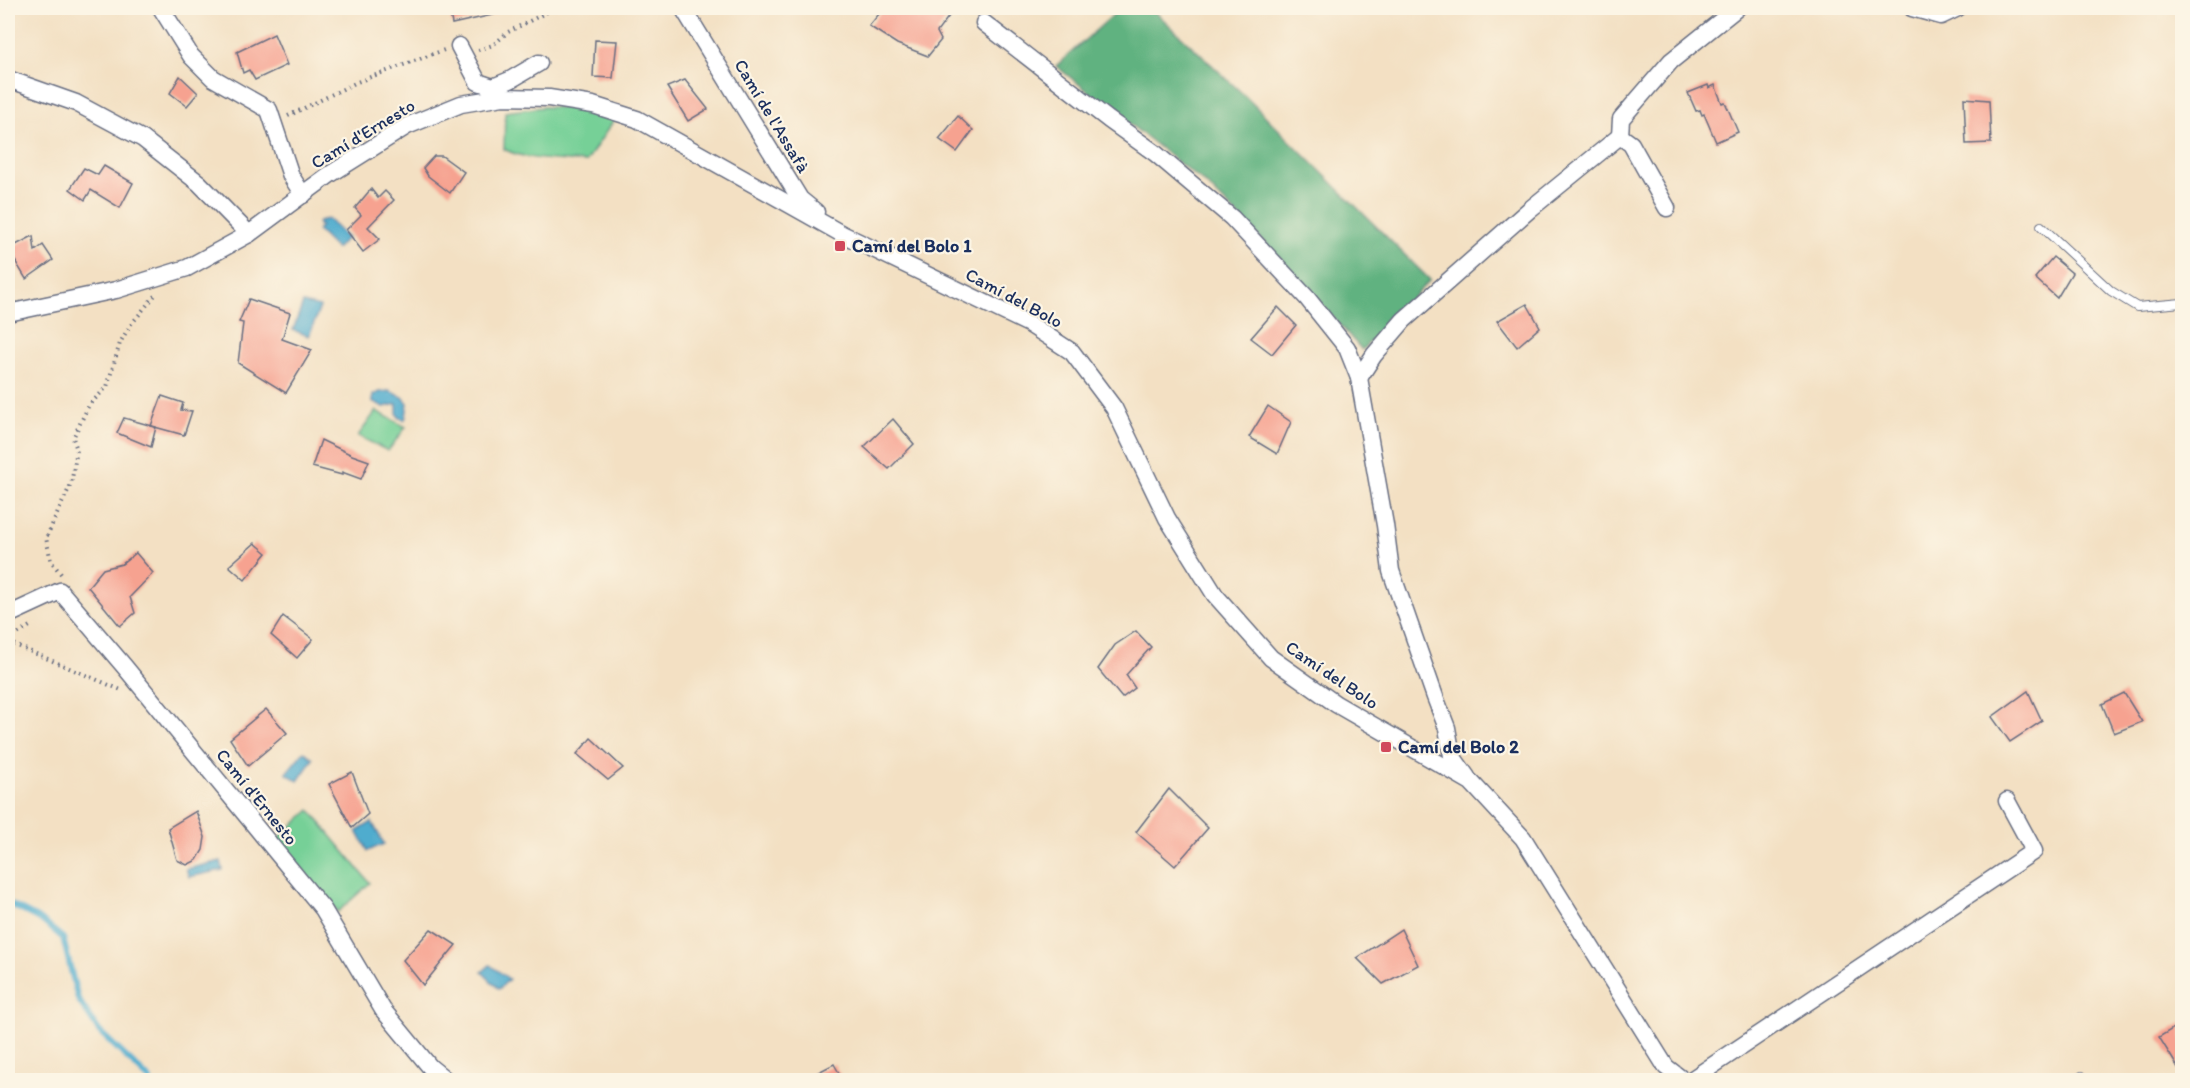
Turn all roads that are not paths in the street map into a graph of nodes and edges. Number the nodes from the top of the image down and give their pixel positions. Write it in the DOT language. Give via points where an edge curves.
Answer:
graph roads {
  1 [pos="160,8"];
  2 [pos="683,8"];
  3 [pos="1737,8"];
  4 [pos="1912,8"];
  5 [pos="1959,8"];
  6 [pos="984,23"];
  7 [pos="461,51"];
  8 [pos="539,63"];
  9 [pos="8,79"];
  10 [pos="493,87"];
  11 [pos="469,102"];
  12 [pos="1620,136"];
  13 [pos="303,195"];
  14 [pos="1667,208"];
  15 [pos="2041,226"];
  16 [pos="249,234"];
  17 [pos="842,234"];
  18 [pos="2182,303"];
  19 [pos="8,313"];
  20 [pos="1359,378"];
  21 [pos="8,615"];
  22 [pos="1471,782"];
  23 [pos="2007,801"];
  24 [pos="446,1080"];
  25 [pos="1683,1080"];
  26 [pos="1691,1080"];
  1 -- 13 [label="street" via="190,56 213,78 269,110 291,176"];
  2 -- 17 [label="street, Camí de l'Assafà" via="800,199"];
  3 -- 12 [label="street" via="1671,61 1622,119"];
  4 -- 5 [label="street" via="1941,16"];
  6 -- 20 [label="street" via="1155,153 1232,218 1307,298 1347,348"];
  7 -- 10 [label="street" via="478,82"];
  8 -- 10 [label="street"];
  9 -- 16 [label="street" via="76,103 143,139 199,183"];
  10 -- 11 [label="street"];
  11 -- 13 [label="street, Camí d'Ernesto" via="407,126"];
  11 -- 17 [label="street, Camí d'Ernesto" via="503,97 549,98 593,105 637,119"];
  12 -- 14 [label="street" via="1631,144"];
  12 -- 20 [label="street" via="1404,320"];
  13 -- 16 [label="street, Camí d'Ernesto"];
  15 -- 18 [label="lane" via="2111,291 2137,307"];
  16 -- 19 [label="street, Camí d'Ernesto" via="187,268 116,290"];
  17 -- 22 [label="street, Camí del Bolo" via="1029,324 1072,352 1114,408 1167,518 1215,595 1271,658 1336,704"];
  20 -- 22 [label="street" via="1391,571 1448,728 1452,756"];
  21 -- 24 [label="street, Camí d'Ernesto" via="60,591 323,909 383,1010 430,1067"];
  22 -- 25 [label="street, Camí del Bolo" via="1523,838 1666,1067"];
  23 -- 26 [label="street" via="2034,851"];
}
